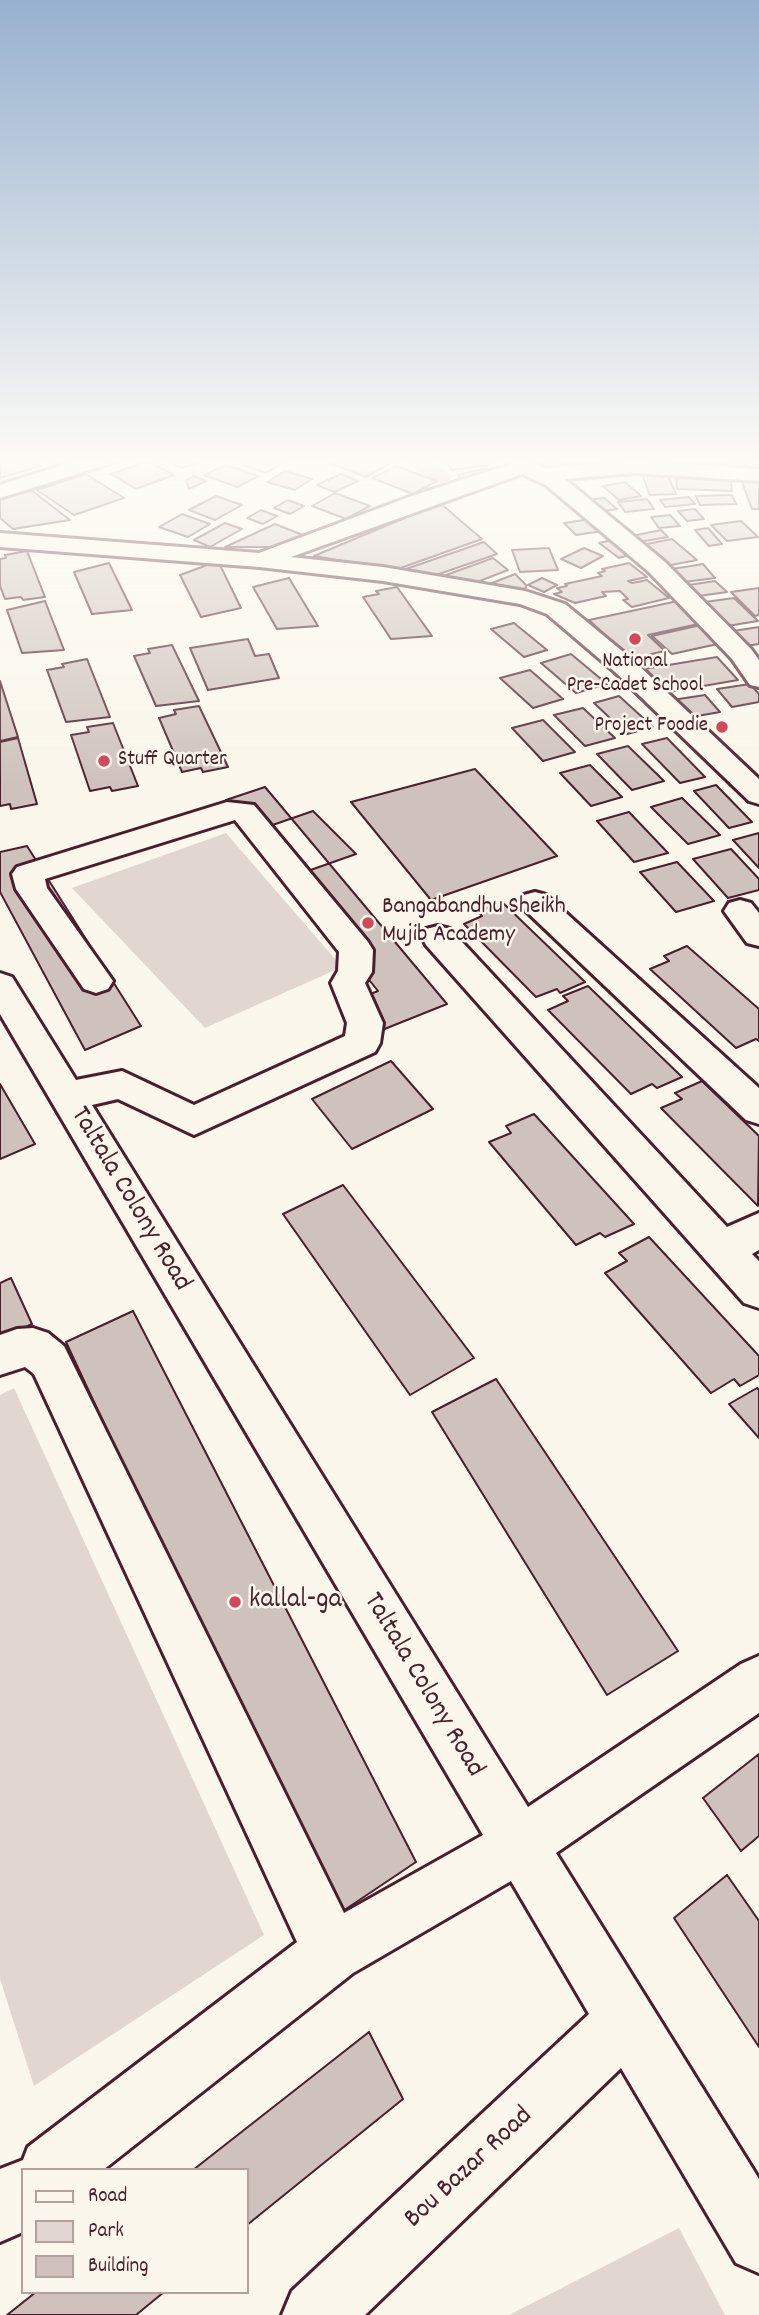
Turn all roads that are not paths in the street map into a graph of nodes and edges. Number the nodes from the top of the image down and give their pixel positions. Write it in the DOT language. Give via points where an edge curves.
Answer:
graph roads {
  1 [pos="312,566"];
  2 [pos="656,566"];
  3 [pos="759,680"];
  4 [pos="759,795"];
  5 [pos="535,902"];
  6 [pos="438,937"];
  7 [pos="96,981"];
  8 [pos="0,985"];
  9 [pos="66,1096"];
  10 [pos="759,1110"];
  11 [pos="759,1230"];
  12 [pos="722,1250"];
  13 [pos="759,1290"];
  14 [pos="0,1356"];
  15 [pos="759,1682"];
  16 [pos="518,1846"];
  17 [pos="332,1952"];
  18 [pos="625,2022"];
  19 [pos="54,2168"];
  20 [pos="21,2193"];
  21 [pos="0,2209"];
  22 [pos="759,2240"];
  23 [pos="316,2315"];
  1 -- 4 [label="street" via="525,598 556,609 624,666"];
  2 -- 3 [label="street" via="742,654"];
  5 -- 10 [label="street"];
  6 -- 12 [label="street"];
  7 -- 9 [label="street" via="32,890 28,874 227,811 243,811 356,950 355,972 348,983 365,1023 362,1043 194,1121 122,1085"];
  8 -- 9 [label="street, Taltala Colony Road"];
  9 -- 16 [label="street, Taltala Colony Road"];
  11 -- 12 [label="street"];
  12 -- 13 [label="street"];
  14 -- 17 [label="street" via="33,1347 49,1360"];
  15 -- 16 [label="street"];
  16 -- 17 [label="street"];
  16 -- 18 [label="street, Taltala Colony Road"];
  17 -- 19 [label="street"];
  18 -- 22 [label="street, Taltala Colony Road"];
  18 -- 23 [label="street, Bou Bazar Road"];
  20 -- 21 [label="street"];
}
